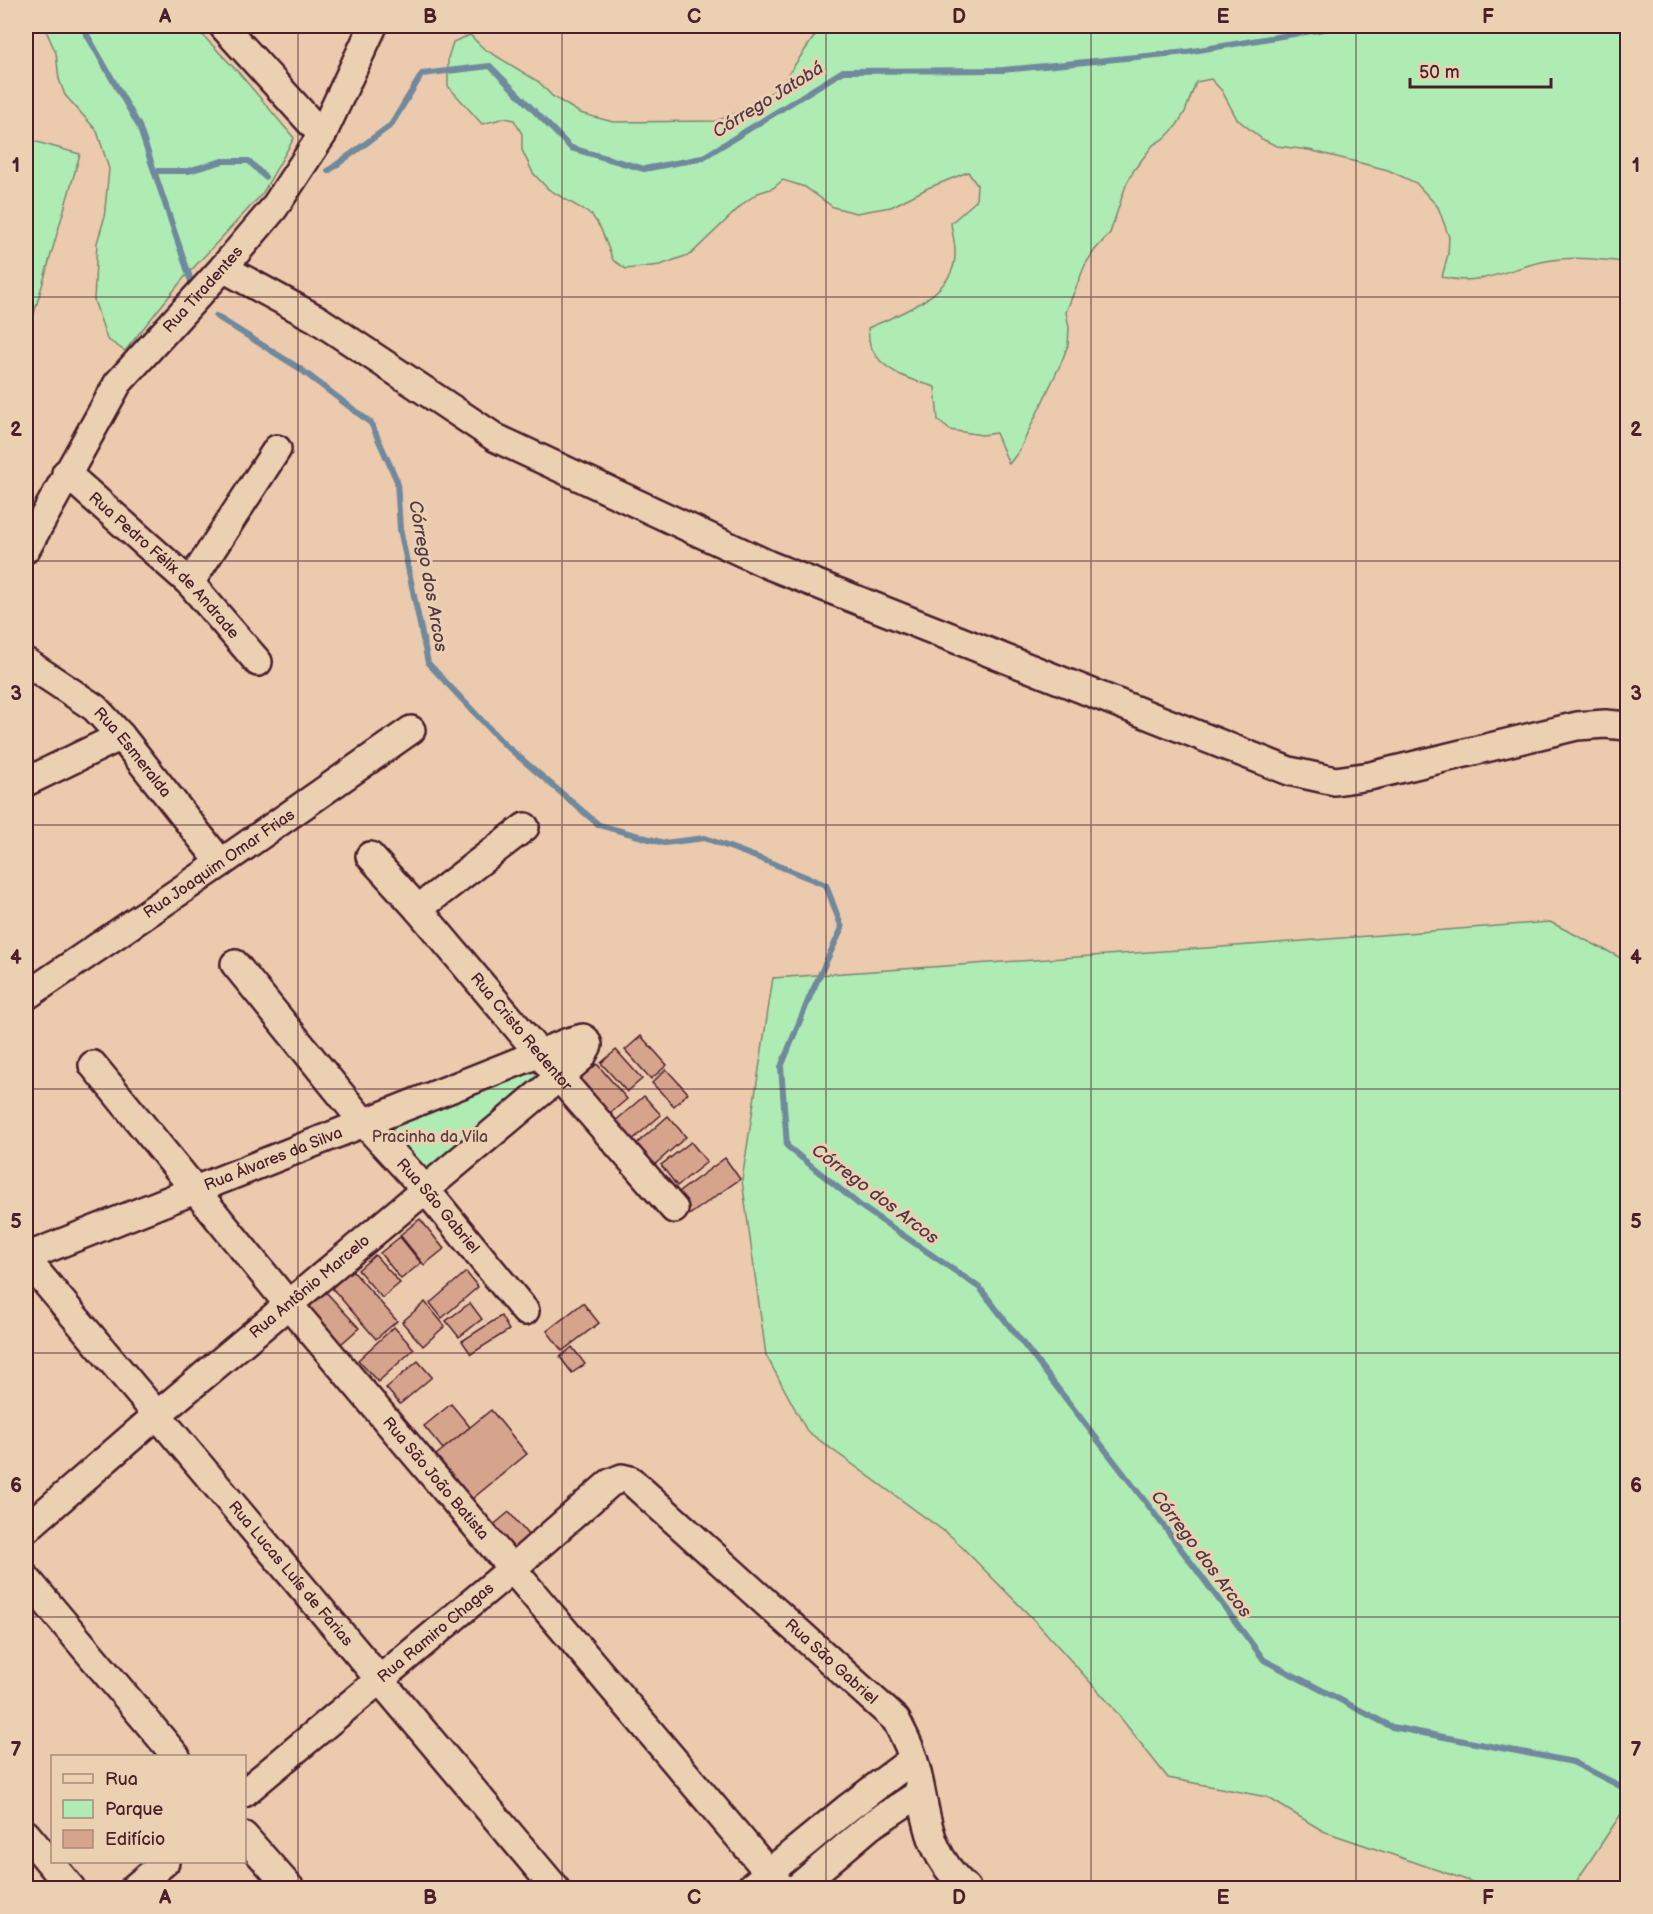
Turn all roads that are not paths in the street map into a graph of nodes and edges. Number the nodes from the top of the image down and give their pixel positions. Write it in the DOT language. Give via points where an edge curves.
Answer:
graph roads {
  1 [pos="223,26"];
  2 [pos="373,26"];
  3 [pos="322,135"];
  4 [pos="223,268"];
  5 [pos="277,449"];
  6 [pos="66,473"];
  7 [pos="26,549"];
  8 [pos="190,583"];
  9 [pos="26,662"];
  10 [pos="258,662"];
  11 [pos="1628,726"];
  12 [pos="411,730"];
  13 [pos="121,736"];
  14 [pos="26,782"];
  15 [pos="525,827"];
  16 [pos="370,856"];
  17 [pos="221,863"];
  18 [pos="418,909"];
  19 [pos="235,964"];
  20 [pos="26,996"];
  21 [pos="586,1040"];
  22 [pos="540,1054"];
  23 [pos="93,1065"];
  24 [pos="559,1077"];
  25 [pos="365,1124"];
  26 [pos="425,1189"];
  27 [pos="196,1190"];
  28 [pos="674,1209"];
  29 [pos="26,1258"];
  30 [pos="289,1305"];
  31 [pos="525,1311"];
  32 [pos="157,1415"];
  33 [pos="630,1480"];
  34 [pos="26,1530"];
  35 [pos="513,1568"];
  36 [pos="26,1578"];
  37 [pos="379,1680"];
  38 [pos="175,1755"];
  39 [pos="913,1759"];
  40 [pos="246,1791"];
  41 [pos="920,1793"];
  42 [pos="26,1834"];
  43 [pos="246,1838"];
  44 [pos="164,1863"];
  45 [pos="767,1883"];
  46 [pos="71,1888"];
  47 [pos="134,1888"];
  48 [pos="290,1888"];
  49 [pos="555,1888"];
  50 [pos="797,1888"];
  51 [pos="966,1888"];
  1 -- 3 [label="street"];
  2 -- 3 [label="street, Rua Tiradentes"];
  3 -- 4 [label="street, Rua Tiradentes" via="274,208"];
  4 -- 6 [label="street, Rua Tiradentes" via="118,383"];
  4 -- 11 [label="street" via="317,319 496,438 769,566 1289,771 1335,781 1577,726"];
  5 -- 8 [label="street"];
  6 -- 7 [label="street, Rua Tiradentes"];
  6 -- 8 [label="street, Rua Pedro Félix de Andrade"];
  8 -- 10 [label="street, Rua Pedro Félix de Andrade"];
  9 -- 13 [label="street, Rua Esmeralda" via="95,708"];
  12 -- 17 [label="street, Rua Joaquim Omar Frias"];
  13 -- 14 [label="street"];
  13 -- 17 [label="street, Rua Esmeralda"];
  15 -- 18 [label="street"];
  16 -- 18 [label="street, Rua Cristo Redentor"];
  17 -- 20 [label="street, Rua Joaquim Omar Frias"];
  18 -- 22 [label="street, Rua Cristo Redentor"];
  19 -- 25 [label="street, Rua São Gabriel"];
  21 -- 22 [label="street, Rua Álvares da Silva" via="578,1038"];
  21 -- 24 [label="street, Rua Antônio Marcelo" via="588,1045 581,1058"];
  22 -- 24 [label="street, Rua Cristo Redentor"];
  22 -- 25 [label="street, Rua Álvares da Silva"];
  23 -- 27 [label="street, Rua São João Batista"];
  24 -- 26 [label="street, Rua Antônio Marcelo"];
  24 -- 28 [label="street, Rua Cristo Redentor"];
  25 -- 26 [label="street, Rua São Gabriel"];
  25 -- 27 [label="street, Rua Álvares da Silva"];
  26 -- 30 [label="street, Rua Antônio Marcelo"];
  26 -- 31 [label="street, Rua São Gabriel"];
  27 -- 29 [label="street, Rua Álvares da Silva"];
  27 -- 30 [label="street, Rua São João Batista"];
  29 -- 32 [label="street, Rua Lucas Luís de Farias"];
  30 -- 32 [label="street, Rua Antônio Marcelo"];
  30 -- 35 [label="street, Rua São João Batista"];
  32 -- 34 [label="street, Rua Antônio Marcelo"];
  32 -- 37 [label="street, Rua Lucas Luís de Farias"];
  33 -- 35 [label="street, Rua Ramiro Chagas" via="622,1478 610,1483"];
  33 -- 39 [label="street, Rua São Gabriel" via="896,1720"];
  35 -- 37 [label="street, Rua Ramiro Chagas"];
  35 -- 45 [label="street, Rua São João Batista"];
  36 -- 38 [label="street"];
  37 -- 40 [label="street, Rua Ramiro Chagas"];
  37 -- 49 [label="street, Rua Lucas Luís de Farias"];
  39 -- 41 [label="street, Rua São Gabriel"];
  39 -- 45 [label="street" via="849,1808"];
  41 -- 50 [label="street" via="870,1826"];
  41 -- 51 [label="street, Rua São Gabriel" via="941,1861"];
  42 -- 46 [label="street"];
  43 -- 48 [label="street"];
  44 -- 47 [label="street"];
}
